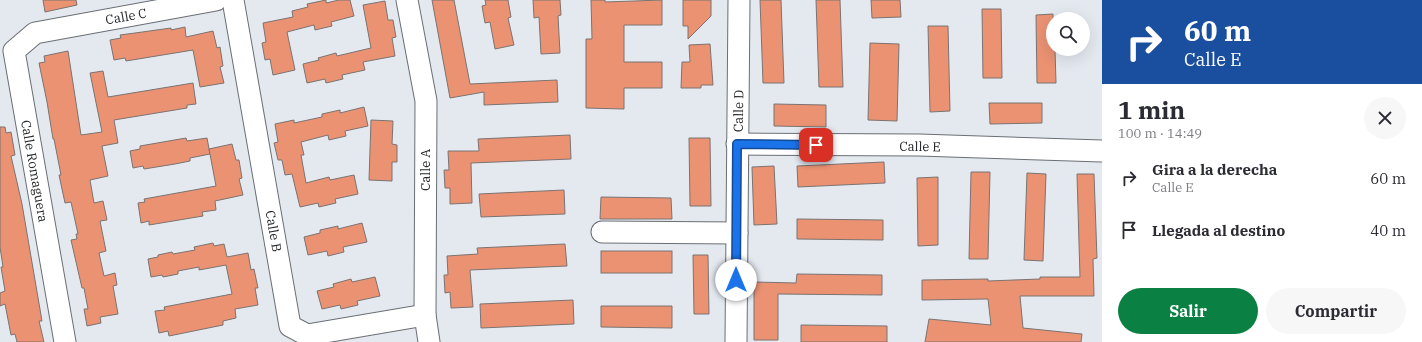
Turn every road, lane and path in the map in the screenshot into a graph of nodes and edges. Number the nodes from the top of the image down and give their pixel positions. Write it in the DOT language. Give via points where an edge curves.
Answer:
graph roads {
  1 [pos="216,0"];
  2 [pos="233,0"];
  3 [pos="407,0"];
  4 [pos="739,0"];
  5 [pos="60,28"];
  6 [pos="737,144"];
  7 [pos="1102,151"];
  8 [pos="602,232"];
  9 [pos="737,233"];
  10 [pos="425,315"];
  11 [pos="65,342"];
  12 [pos="429,342"];
  13 [pos="736,342"];
  1 -- 5 [label="street, Calle C"];
  2 -- 10 [label="street, Calle B" via="290,326 307,335"];
  3 -- 10 [label="street, Calle A" via="426,101"];
  4 -- 6 [label="street, Calle D"];
  5 -- 11 [label="street, Calle Romaguera" via="35,33 14,51"];
  6 -- 7 [label="street, Calle E" via="919,145"];
  6 -- 9 [label="street, Calle D"];
  8 -- 9 [label="street"];
  9 -- 13 [label="street, Calle D"];
  10 -- 12 [label="street, Calle A"];
}
